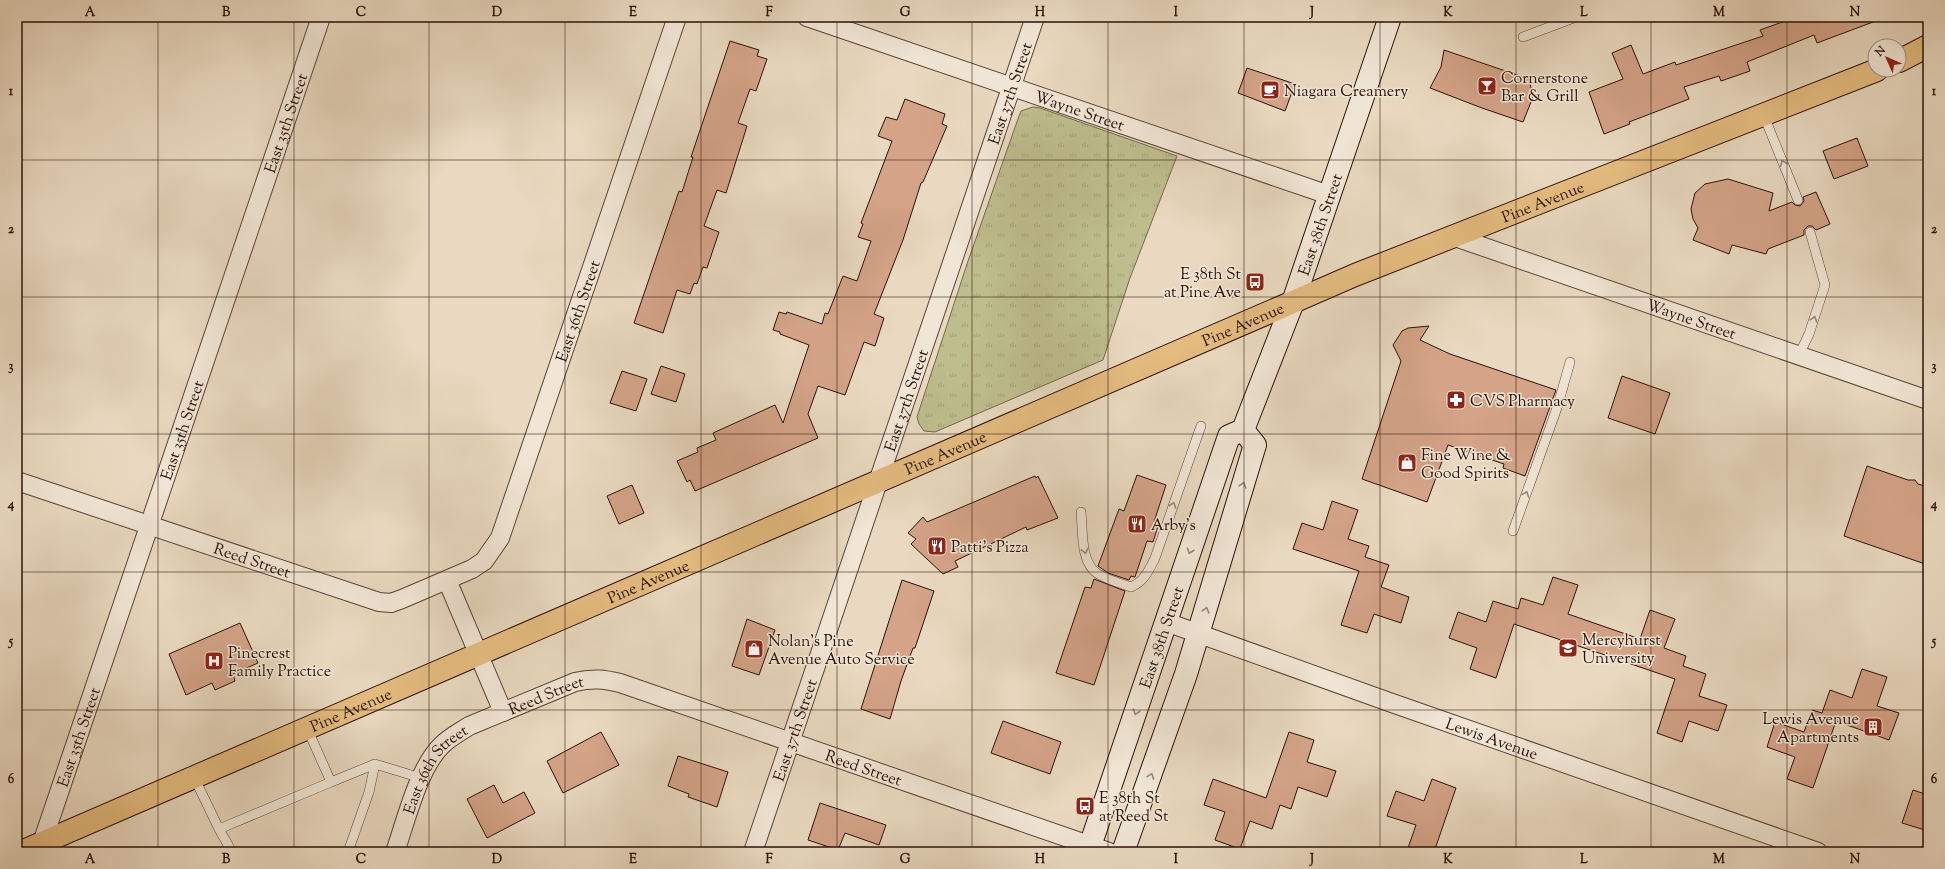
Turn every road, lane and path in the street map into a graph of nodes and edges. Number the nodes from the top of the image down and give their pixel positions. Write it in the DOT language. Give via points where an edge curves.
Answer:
graph roads {
  1 [pos="321,17"];
  2 [pos="677,17"];
  3 [pos="807,17"];
  4 [pos="1035,17"];
  5 [pos="1390,17"];
  6 [pos="1576,17"];
  7 [pos="1523,37"];
  8 [pos="1928,46"];
  9 [pos="1907,57"];
  10 [pos="1867,74"];
  11 [pos="1012,87"];
  12 [pos="1764,116"];
  13 [pos="1329,195"];
  14 [pos="1798,200"];
  15 [pos="1810,232"];
  16 [pos="1455,237"];
  17 [pos="1293,302"];
  18 [pos="1799,355"];
  19 [pos="1570,362"];
  20 [pos="1928,400"];
  21 [pos="1201,426"];
  22 [pos="1242,430"];
  23 [pos="17,481"];
  24 [pos="878,481"];
  25 [pos="1082,512"];
  26 [pos="149,526"];
  27 [pos="1513,531"];
  28 [pos="447,580"];
  29 [pos="1166,622"];
  30 [pos="1198,634"];
  31 [pos="478,654"];
  32 [pos="503,712"];
  33 [pos="307,728"];
  34 [pos="790,742"];
  35 [pos="375,764"];
  36 [pos="194,777"];
  37 [pos="421,778"];
  38 [pos="331,782"];
  39 [pos="220,829"];
  40 [pos="30,849"];
  41 [pos="1096,850"];
  42 [pos="232,852"];
  43 [pos="348,852"];
  44 [pos="395,852"];
  45 [pos="753,852"];
  46 [pos="1123,852"];
  47 [pos="1818,852"];
  1 -- 26 [label="street, East 35th Street"];
  2 -- 28 [label="street, East 36th Street" via="500,538 484,561"];
  3 -- 11 [label="street, Wayne Street"];
  4 -- 11 [label="street, East 37th Street"];
  5 -- 13 [label="main road, East 38th Street"];
  6 -- 7 [label="lane"];
  8 -- 9 [label="main road"];
  10 -- 12 [label="main road, Pine Avenue"];
  11 -- 13 [label="street, Wayne Street"];
  11 -- 24 [label="street, East 37th Street"];
  14 -- 12 [label="lane, one-way"];
  12 -- 16 [label="main road, Pine Avenue"];
  13 -- 17 [label="main road, East 38th Street"];
  18 -- 15 [label="lane, one-way" via="1809,334 1825,285"];
  16 -- 17 [label="main road, Pine Avenue"];
  16 -- 18 [label="street, Wayne Street"];
  17 -- 22 [label="main road, East 38th Street"];
  17 -- 24 [label="main road, Pine Avenue"];
  18 -- 20 [label="street, Wayne Street"];
  27 -- 19 [label="lane, one-way" via="1558,405"];
  25 -- 21 [label="lane, one-way" via="1084,547 1089,565 1097,574 1131,587 1139,584 1155,558"];
  22 -- 29 [label="main road, East 38th Street, one-way" via="1229,436"];
  30 -- 22 [label="main road, East 38th Street, one-way" via="1255,445"];
  23 -- 26 [label="street, Reed Street"];
  24 -- 31 [label="main road, Pine Avenue"];
  24 -- 34 [label="street, East 37th Street"];
  26 -- 28 [label="street, Reed Street" via="379,602 391,603"];
  26 -- 40 [label="street, East 35th Street"];
  28 -- 31 [label="street, Reed Street"];
  29 -- 30 [label="street, Lewis Avenue"];
  29 -- 41 [label="main road, East 38th Street, one-way"];
  46 -- 30 [label="main road, East 38th Street, one-way"];
  30 -- 47 [label="street, Lewis Avenue"];
  31 -- 32 [label="street, Reed Street"];
  31 -- 33 [label="main road, Pine Avenue"];
  32 -- 34 [label="street, Reed Street" via="575,682 589,678 605,679"];
  32 -- 37 [label="street, East 36th Street" via="455,734 431,758"];
  33 -- 36 [label="main road, Pine Avenue"];
  33 -- 38 [label="lane"];
  34 -- 41 [label="street, Reed Street"];
  34 -- 45 [label="street, East 37th Street"];
  35 -- 37 [label="lane"];
  35 -- 38 [label="lane"];
  35 -- 43 [label="lane" via="370,792"];
  36 -- 39 [label="lane"];
  36 -- 40 [label="main road, Pine Avenue"];
  37 -- 44 [label="street, East 36th Street"];
  38 -- 39 [label="lane"];
  39 -- 42 [label="lane"];
}
